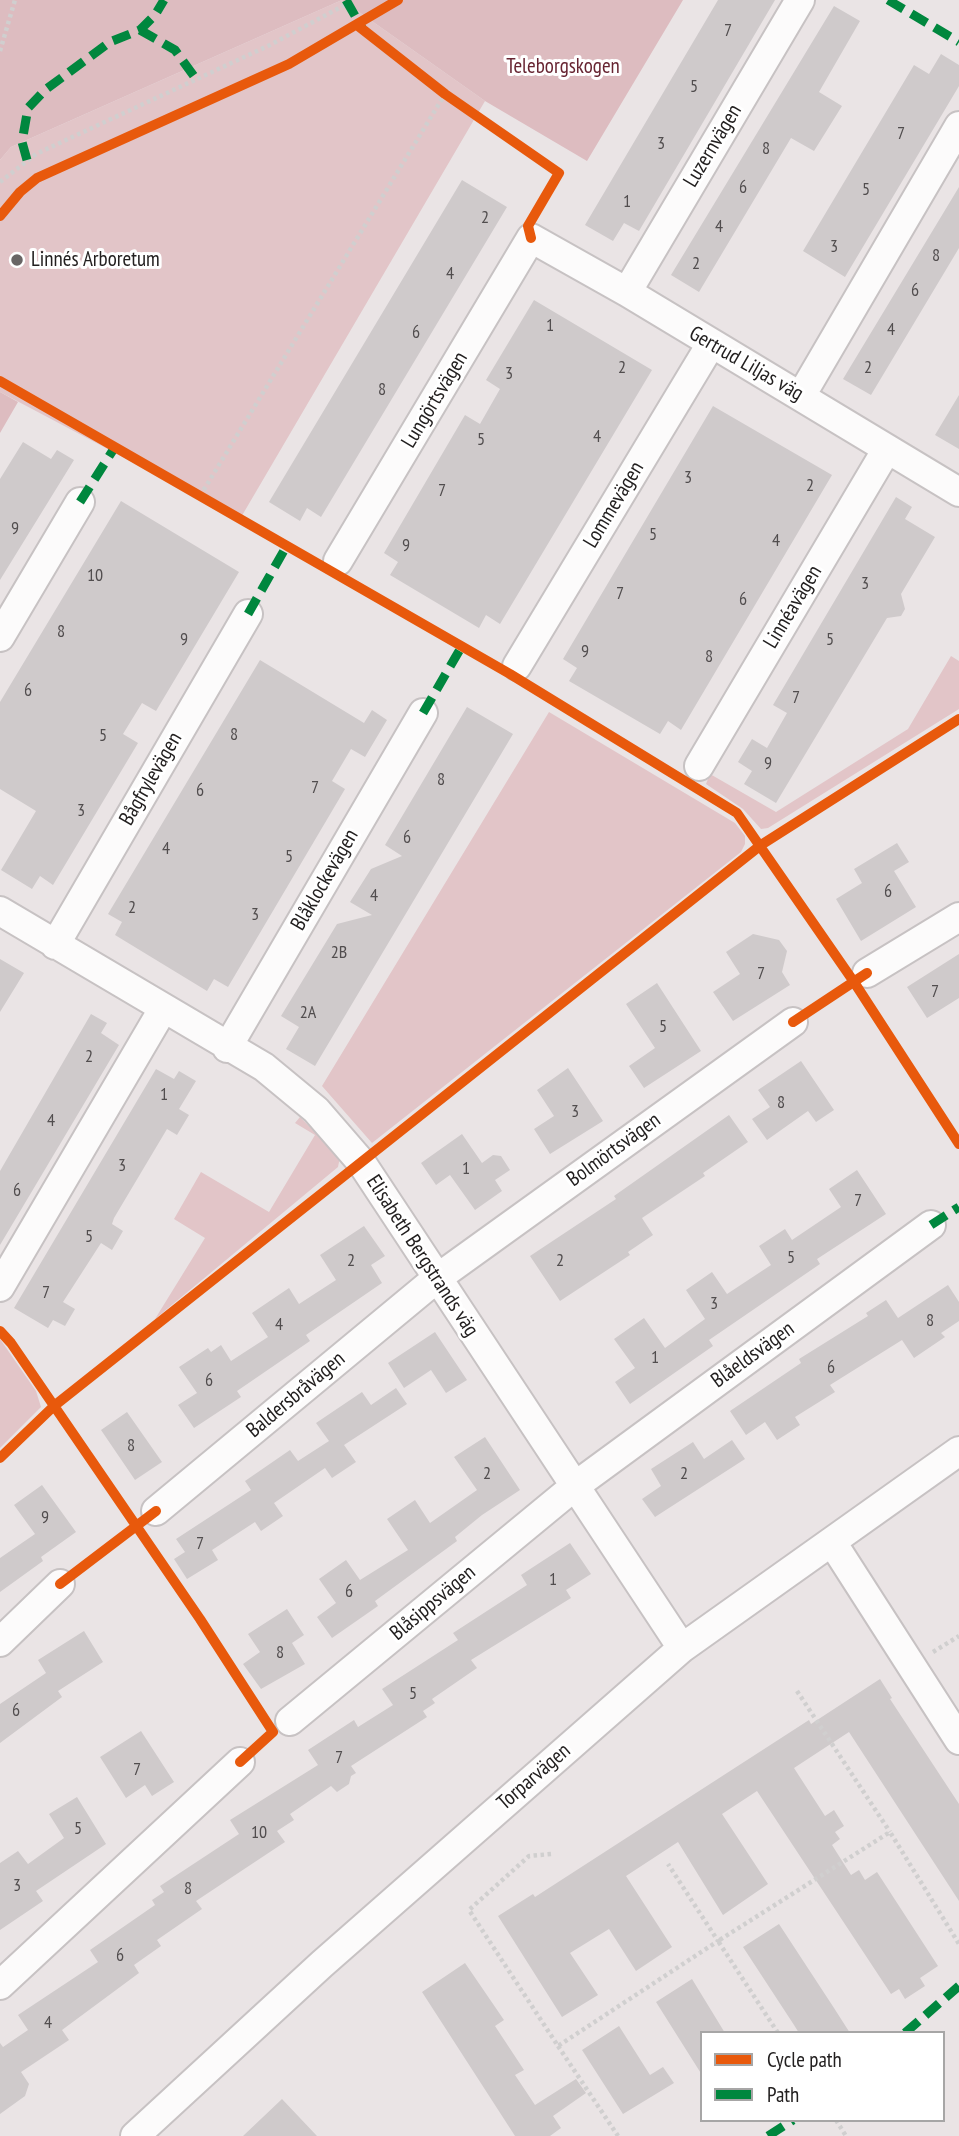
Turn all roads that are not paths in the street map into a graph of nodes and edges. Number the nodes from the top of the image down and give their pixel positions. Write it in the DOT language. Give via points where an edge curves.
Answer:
graph roads {
  1 [pos="800,0"];
  2 [pos="959,126"];
  3 [pos="531,238"];
  4 [pos="626,292"];
  5 [pos="711,344"];
  6 [pos="801,396"];
  7 [pos="887,449"];
  8 [pos="959,492"];
  9 [pos="80,502"];
  10 [pos="338,561"];
  11 [pos="248,614"];
  12 [pos="0,637"];
  13 [pos="517,666"];
  14 [pos="424,713"];
  15 [pos="699,766"];
  16 [pos="0,911"];
  17 [pos="959,917"];
  18 [pos="55,945"];
  19 [pos="867,973"];
  20 [pos="163,1009"];
  21 [pos="793,1022"];
  22 [pos="227,1048"];
  23 [pos="931,1225"];
  24 [pos="436,1279"];
  25 [pos="0,1287"];
  26 [pos="959,1451"];
  27 [pos="575,1486"];
  28 [pos="156,1511"];
  29 [pos="832,1542"];
  30 [pos="60,1584"];
  31 [pos="0,1642"];
  32 [pos="681,1648"];
  33 [pos="290,1721"];
  34 [pos="959,1740"];
  35 [pos="240,1762"];
  36 [pos="0,1985"];
  37 [pos="135,2136"];
  1 -- 4 [label="street, Luzernvägen"];
  2 -- 6 [label="street"];
  3 -- 4 [label="street, Gertrud Liljas väg"];
  3 -- 10 [label="street, Lungörtsvägen"];
  4 -- 5 [label="street, Gertrud Liljas väg"];
  5 -- 6 [label="street, Gertrud Liljas väg"];
  5 -- 13 [label="street, Lommevägen"];
  6 -- 7 [label="street, Gertrud Liljas väg"];
  7 -- 8 [label="street, Gertrud Liljas väg"];
  7 -- 15 [label="street, Linnéavägen"];
  9 -- 12 [label="street"];
  11 -- 18 [label="street, Bågfrylevägen"];
  14 -- 22 [label="street, Blåklockevägen"];
  16 -- 18 [label="street, Elisabeth Bergstrands väg"];
  17 -- 19 [label="street"];
  18 -- 20 [label="street, Elisabeth Bergstrands väg"];
  20 -- 22 [label="street, Elisabeth Bergstrands väg"];
  20 -- 25 [label="street"];
  21 -- 24 [label="street, Bolmörtsvägen"];
  22 -- 24 [label="street, Elisabeth Bergstrands väg" via="264,1067 316,1110 360,1162"];
  23 -- 27 [label="street, Blåeldsvägen"];
  24 -- 27 [label="street, Elisabeth Bergstrands väg"];
  24 -- 28 [label="street, Baldersbråvägen"];
  26 -- 29 [label="street, Torparvägen"];
  27 -- 32 [label="street, Elisabeth Bergstrands väg"];
  27 -- 33 [label="street, Blåsippsvägen"];
  29 -- 32 [label="street, Torparvägen"];
  29 -- 34 [label="street"];
  30 -- 31 [label="street"];
  32 -- 37 [label="street, Torparvägen" via="322,1964"];
  35 -- 36 [label="street"];
}
